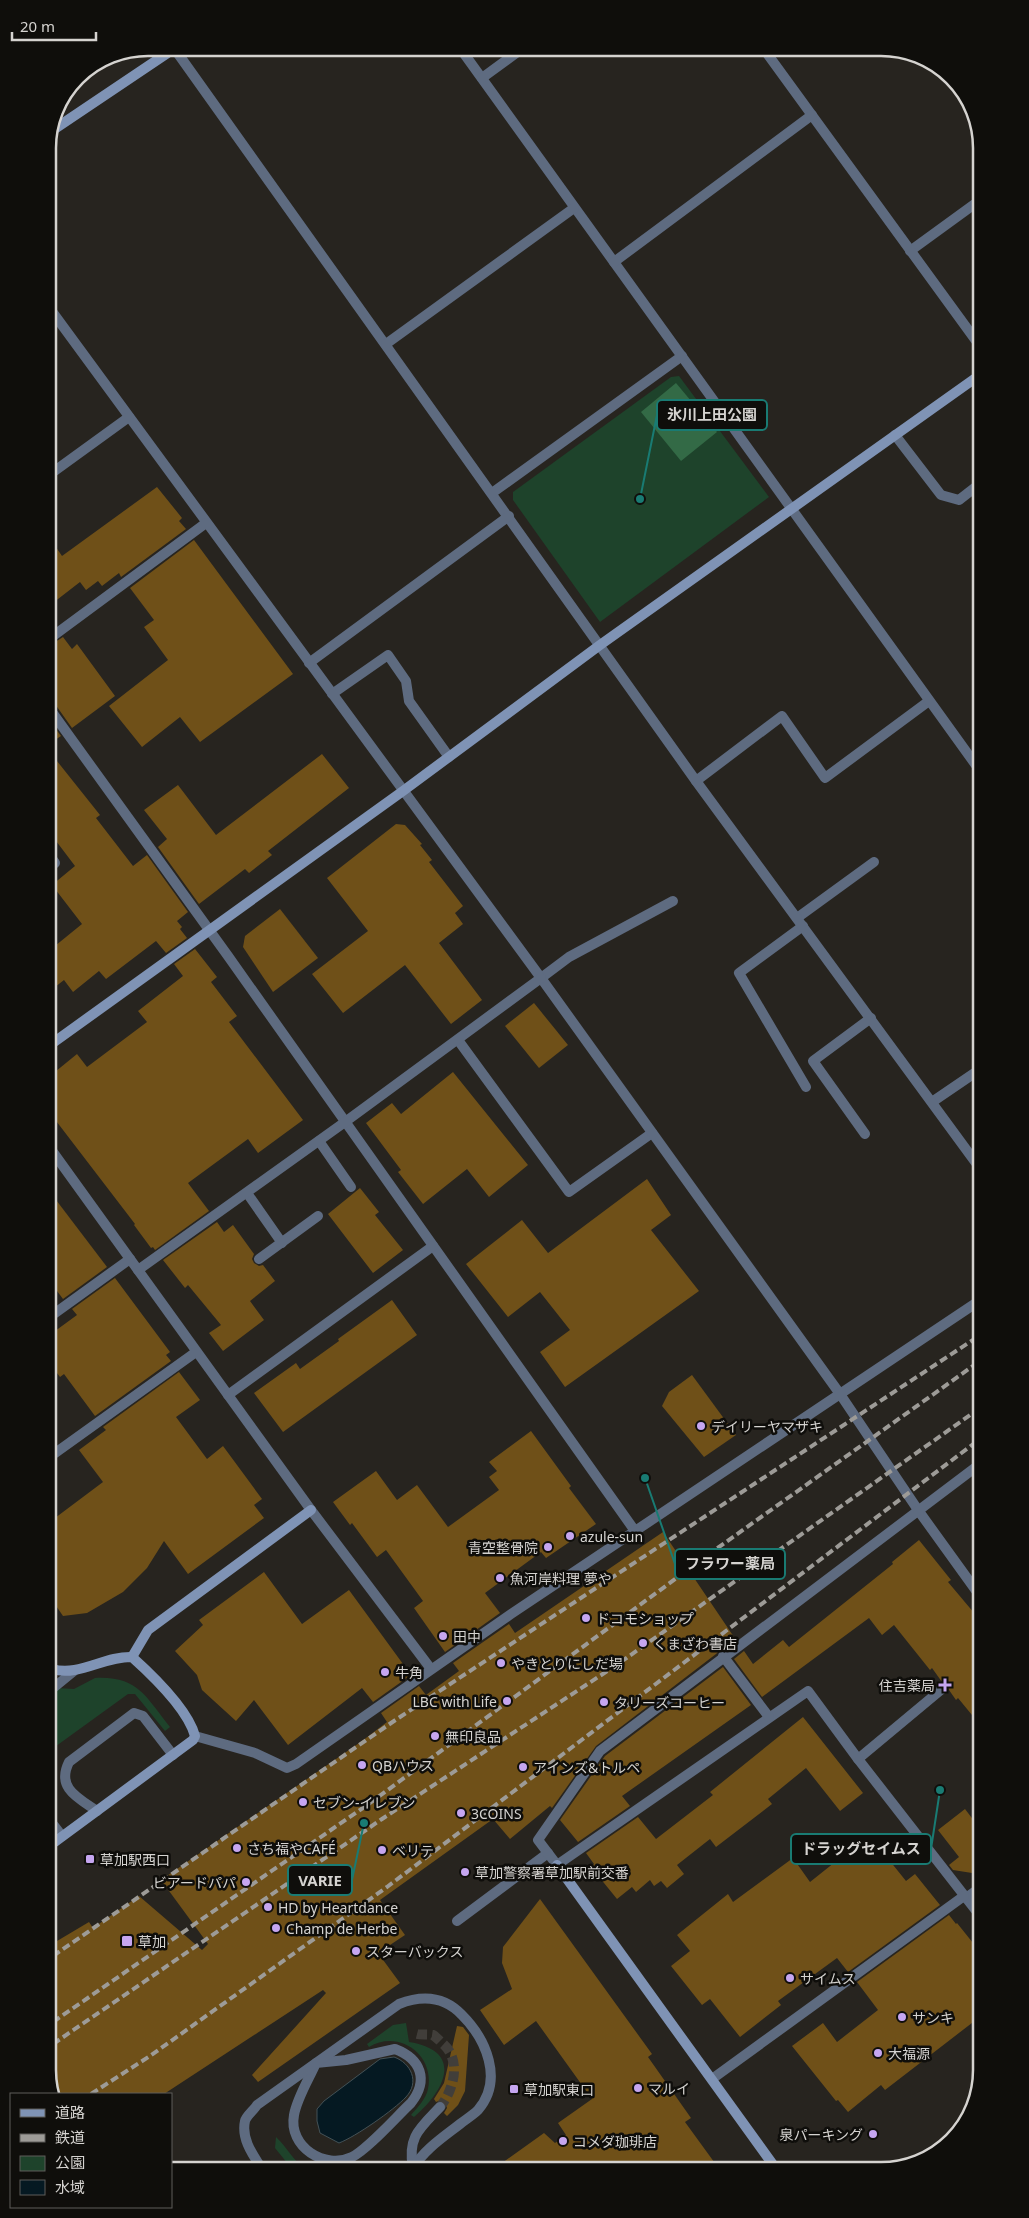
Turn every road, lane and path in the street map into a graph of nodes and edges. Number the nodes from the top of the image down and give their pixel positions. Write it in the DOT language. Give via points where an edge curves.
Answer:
graph roads {
  1 [pos="162,56"];
  2 [pos="180,56"];
  3 [pos="466,56"];
  4 [pos="513,56"];
  5 [pos="769,56"];
  6 [pos="482,78"];
  7 [pos="812,115"];
  8 [pos="59,126"];
  9 [pos="973,205"];
  10 [pos="574,208"];
  11 [pos="910,251"];
  12 [pos="614,262"];
  13 [pos="56,317"];
  14 [pos="973,337"];
  15 [pos="386,344"];
  16 [pos="682,356"];
  17 [pos="973,380"];
  18 [pos="129,417"];
  19 [pos="896,435"];
  20 [pos="56,470"];
  21 [pos="973,489"];
  22 [pos="492,493"];
  23 [pos="791,510"];
  24 [pos="509,516"];
  25 [pos="206,522"];
  26 [pos="56,634"];
  27 [pos="600,645"];
  28 [pos="309,663"];
  29 [pos="332,694"];
  30 [pos="929,702"];
  31 [pos="56,718"];
  32 [pos="449,757"];
  33 [pos="973,761"];
  34 [pos="696,781"];
  35 [pos="403,791"];
  36 [pos="874,862"];
  37 [pos="673,900"];
  38 [pos="800,922"];
  39 [pos="209,930"];
  40 [pos="541,978"];
  41 [pos="871,1018"];
  42 [pos="458,1040"];
  43 [pos="56,1041"];
  44 [pos="973,1074"];
  45 [pos="806,1087"];
  46 [pos="932,1102"];
  47 [pos="345,1122"];
  48 [pos="652,1133"];
  49 [pos="865,1134"];
  50 [pos="319,1140"];
  51 [pos="56,1156"];
  52 [pos="973,1159"];
  53 [pos="351,1187"];
  54 [pos="247,1193"];
  55 [pos="318,1216"];
  56 [pos="282,1242"];
  57 [pos="432,1246"];
  58 [pos="130,1259"];
  59 [pos="259,1259"];
  60 [pos="138,1270"];
  61 [pos="973,1305"];
  62 [pos="56,1312"];
  63 [pos="196,1352"];
  64 [pos="840,1394"];
  65 [pos="228,1395"];
  66 [pos="56,1452"];
  67 [pos="973,1469"];
  68 [pos="311,1510"];
  69 [pos="918,1510"];
  70 [pos="635,1531"];
  71 [pos="973,1586"];
  72 [pos="723,1656"];
  73 [pos="132,1657"];
  74 [pos="56,1669"];
  75 [pos="432,1669"];
  76 [pos="74,1671"];
  77 [pos="56,1686"];
  78 [pos="942,1690"];
  79 [pos="769,1717"];
  80 [pos="195,1736"];
  81 [pos="173,1755"];
  82 [pos="858,1759"];
  83 [pos="97,1811"];
  84 [pos="56,1828"];
  85 [pos="62,1836"];
  86 [pos="56,1841"];
  87 [pos="548,1853"];
  88 [pos="557,1865"];
  89 [pos="973,1892"];
  90 [pos="965,1897"];
  91 [pos="973,1907"];
  92 [pos="457,1921"];
  93 [pos="316,2063"];
  94 [pos="712,2079"];
  95 [pos="440,2108"];
  96 [pos="257,2162"];
  97 [pos="412,2162"];
  98 [pos="417,2162"];
  99 [pos="771,2162"];
  1 -- 8 [label="street"];
  2 -- 15 [label="street"];
  3 -- 6 [label="street"];
  4 -- 6 [label="street"];
  5 -- 7 [label="street"];
  6 -- 10 [label="street"];
  7 -- 11 [label="street"];
  7 -- 12 [label="street"];
  9 -- 11 [label="street"];
  10 -- 12 [label="street"];
  10 -- 15 [label="street"];
  11 -- 14 [label="street"];
  12 -- 16 [label="street"];
  13 -- 18 [label="street"];
  15 -- 22 [label="street"];
  16 -- 22 [label="street"];
  16 -- 23 [label="street"];
  17 -- 19 [label="street"];
  18 -- 20 [label="street"];
  18 -- 25 [label="street"];
  19 -- 21 [label="street" via="941,495 959,500"];
  19 -- 23 [label="street"];
  22 -- 24 [label="street"];
  23 -- 27 [label="street"];
  23 -- 30 [label="street"];
  24 -- 27 [label="street"];
  24 -- 28 [label="street"];
  25 -- 26 [label="street"];
  25 -- 28 [label="street"];
  27 -- 32 [label="street"];
  27 -- 34 [label="street"];
  28 -- 29 [label="street"];
  29 -- 32 [label="street" via="388,655 406,681 409,701"];
  29 -- 35 [label="street"];
  30 -- 33 [label="street"];
  30 -- 34 [label="street" via="826,778 782,716"];
  31 -- 39 [label="street"];
  32 -- 35 [label="street"];
  34 -- 38 [label="street"];
  35 -- 39 [label="street"];
  35 -- 40 [label="street"];
  36 -- 38 [label="street"];
  37 -- 40 [label="street" via="569,957"];
  38 -- 41 [label="street"];
  38 -- 45 [label="street" via="739,973"];
  39 -- 43 [label="street"];
  39 -- 47 [label="street"];
  40 -- 42 [label="street"];
  40 -- 48 [label="street"];
  41 -- 46 [label="street"];
  41 -- 49 [label="street" via="813,1061"];
  42 -- 47 [label="street"];
  42 -- 48 [label="street" via="569,1192"];
  44 -- 46 [label="street"];
  46 -- 52 [label="street"];
  47 -- 50 [label="street"];
  47 -- 57 [label="street"];
  48 -- 64 [label="street"];
  50 -- 53 [label="street"];
  50 -- 54 [label="street"];
  51 -- 58 [label="street"];
  54 -- 56 [label="street"];
  54 -- 60 [label="street"];
  55 -- 56 [label="street"];
  56 -- 59 [label="street"];
  57 -- 65 [label="street"];
  57 -- 70 [label="street"];
  58 -- 60 [label="street"];
  58 -- 62 [label="street"];
  60 -- 63 [label="street"];
  61 -- 64 [label="street"];
  63 -- 65 [label="street"];
  63 -- 66 [label="street"];
  64 -- 69 [label="street"];
  64 -- 70 [label="street"];
  65 -- 68 [label="street"];
  67 -- 69 [label="street"];
  68 -- 73 [label="street" via="148,1630"];
  68 -- 75 [label="street"];
  69 -- 71 [label="street"];
  69 -- 72 [label="street"];
  70 -- 75 [label="street"];
  72 -- 79 [label="street"];
  72 -- 87 [label="street" via="600,1751 538,1840"];
  73 -- 76 [label="street" via="110,1658"];
  73 -- 80 [label="street" via="152,1675 192,1724"];
  74 -- 76 [label="street"];
  75 -- 80 [label="street" via="287,1768 255,1752"];
  76 -- 77 [label="street"];
  78 -- 82 [label="street"];
  79 -- 82 [label="street" via="808,1691"];
  79 -- 88 [label="street"];
  80 -- 81 [label="street"];
  81 -- 83 [label="street"];
  81 -- 83 [label="street" via="143,1716 134,1713 69,1762 64,1772 64,1782 76,1796"];
  82 -- 90 [label="street"];
  83 -- 85 [label="street"];
  84 -- 85 [label="street"];
  85 -- 86 [label="street"];
  87 -- 88 [label="street"];
  87 -- 92 [label="street"];
  88 -- 94 [label="street"];
  89 -- 90 [label="street"];
  90 -- 91 [label="street"];
  90 -- 94 [label="street"];
  93 -- 93 [label="street" via="395,2049 410,2055 418,2066 421,2078 419,2092 353,2157 328,2161 314,2157 295,2131 294,2116"];
  93 -- 96 [label="street" via="257,2105 245,2120 245,2137"];
  93 -- 98 [label="street" via="399,2004 414,1998 441,2000 456,2009 473,2026 484,2044 491,2070 489,2091 478,2110 427,2149"];
  94 -- 99 [label="street"];
  95 -- 97 [label="street" via="419,2129 410,2152"];
}
